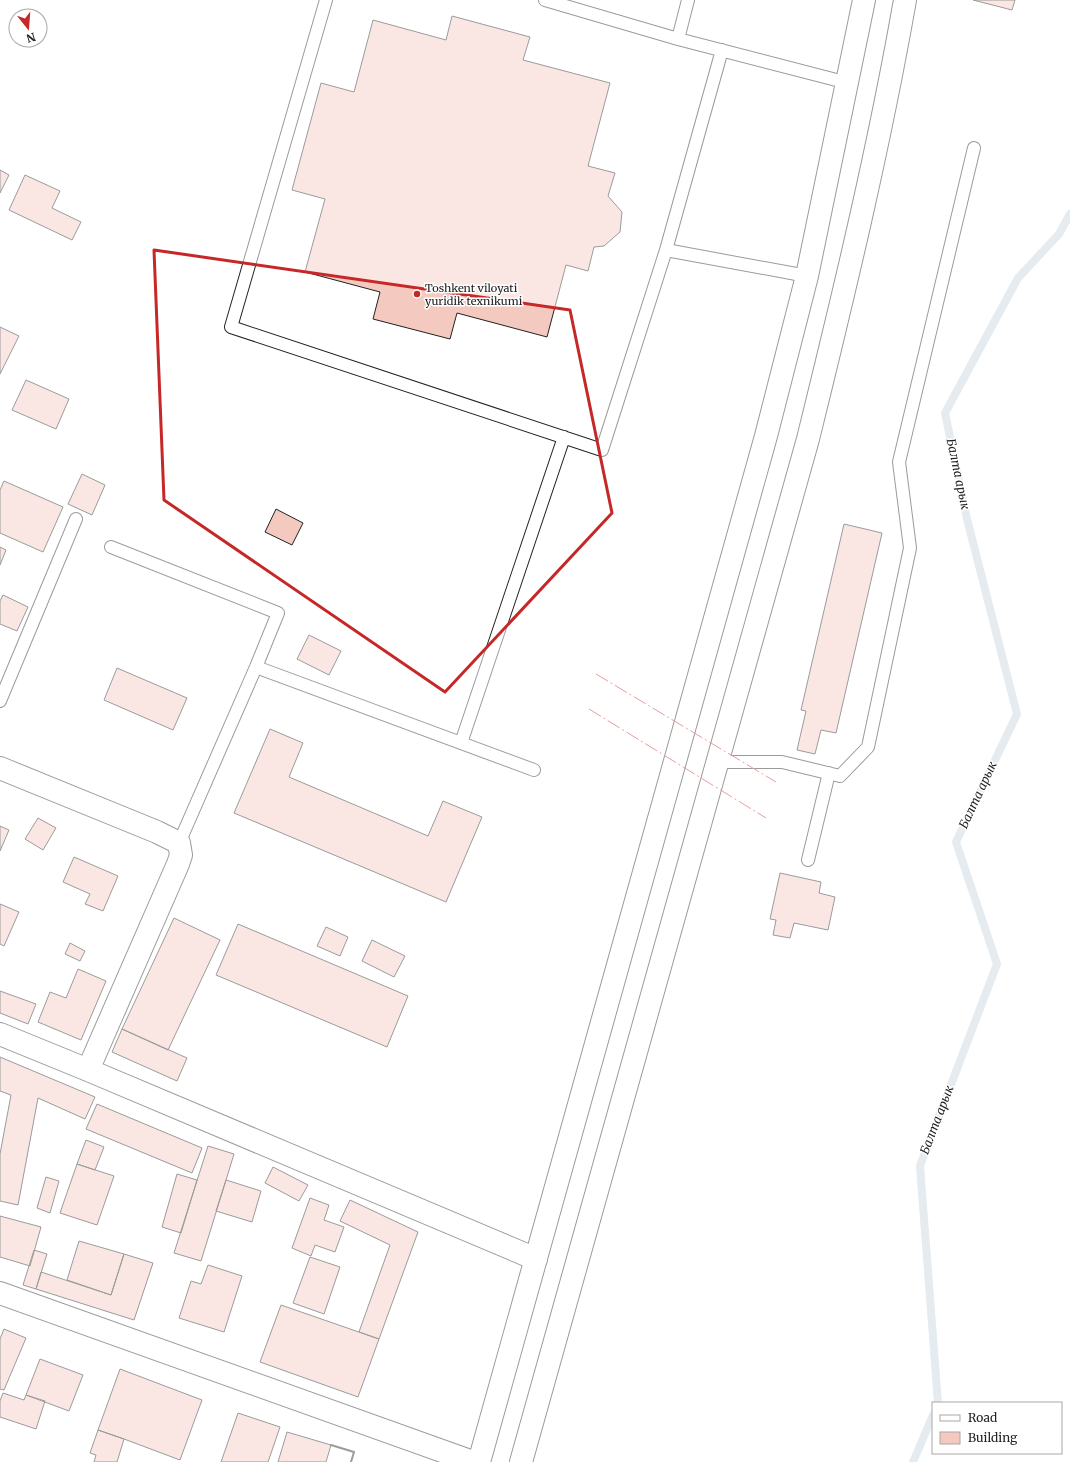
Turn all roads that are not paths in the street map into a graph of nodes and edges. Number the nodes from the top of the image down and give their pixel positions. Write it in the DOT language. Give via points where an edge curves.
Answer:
graph roads {
  1 [pos="326,0"];
  2 [pos="545,0"];
  3 [pos="688,0"];
  4 [pos="864,0"];
  5 [pos="905,0"];
  6 [pos="678,39"];
  7 [pos="722,50"];
  8 [pos="848,83"];
  9 [pos="974,148"];
  10 [pos="666,250"];
  11 [pos="807,276"];
  12 [pos="564,437"];
  13 [pos="76,519"];
  14 [pos="110,547"];
  15 [pos="256,668"];
  16 [pos="0,701"];
  17 [pos="461,744"];
  18 [pos="718,762"];
  19 [pos="0,768"];
  20 [pos="534,770"];
  21 [pos="828,773"];
  22 [pos="180,843"];
  23 [pos="808,860"];
  24 [pos="0,1034"];
  25 [pos="88,1070"];
  26 [pos="536,1259"];
  27 [pos="0,1293"];
  28 [pos="473,1462"];
  29 [pos="479,1462"];
  30 [pos="521,1462"];
  1 -- 12 [label="lane" via="231,327"];
  2 -- 6 [label="lane"];
  3 -- 6 [label="lane"];
  4 -- 8 [label="main road"];
  5 -- 18 [label="main road" via="882,122 847,281 808,439"];
  6 -- 7 [label="lane"];
  7 -- 8 [label="lane"];
  7 -- 10 [label="lane"];
  8 -- 11 [label="main road"];
  9 -- 21 [label="lane" via="899,462 910,548 868,747 840,776"];
  10 -- 11 [label="lane"];
  10 -- 12 [label="lane" via="602,450"];
  11 -- 26 [label="main road" via="762,451"];
  12 -- 17 [label="lane"];
  13 -- 16 [label="lane"];
  14 -- 15 [label="lane" via="278,613"];
  15 -- 17 [label="lane"];
  15 -- 22 [label="lane"];
  17 -- 20 [label="lane"];
  18 -- 21 [label="lane" via="782,762"];
  18 -- 30 [label="main road"];
  19 -- 22 [label="main road"];
  21 -- 23 [label="lane"];
  22 -- 25 [label="main road" via="181,855 178,864"];
  24 -- 25 [label="main road"];
  25 -- 26 [label="main road"];
  26 -- 29 [label="main road"];
  27 -- 28 [label="main road"];
}
